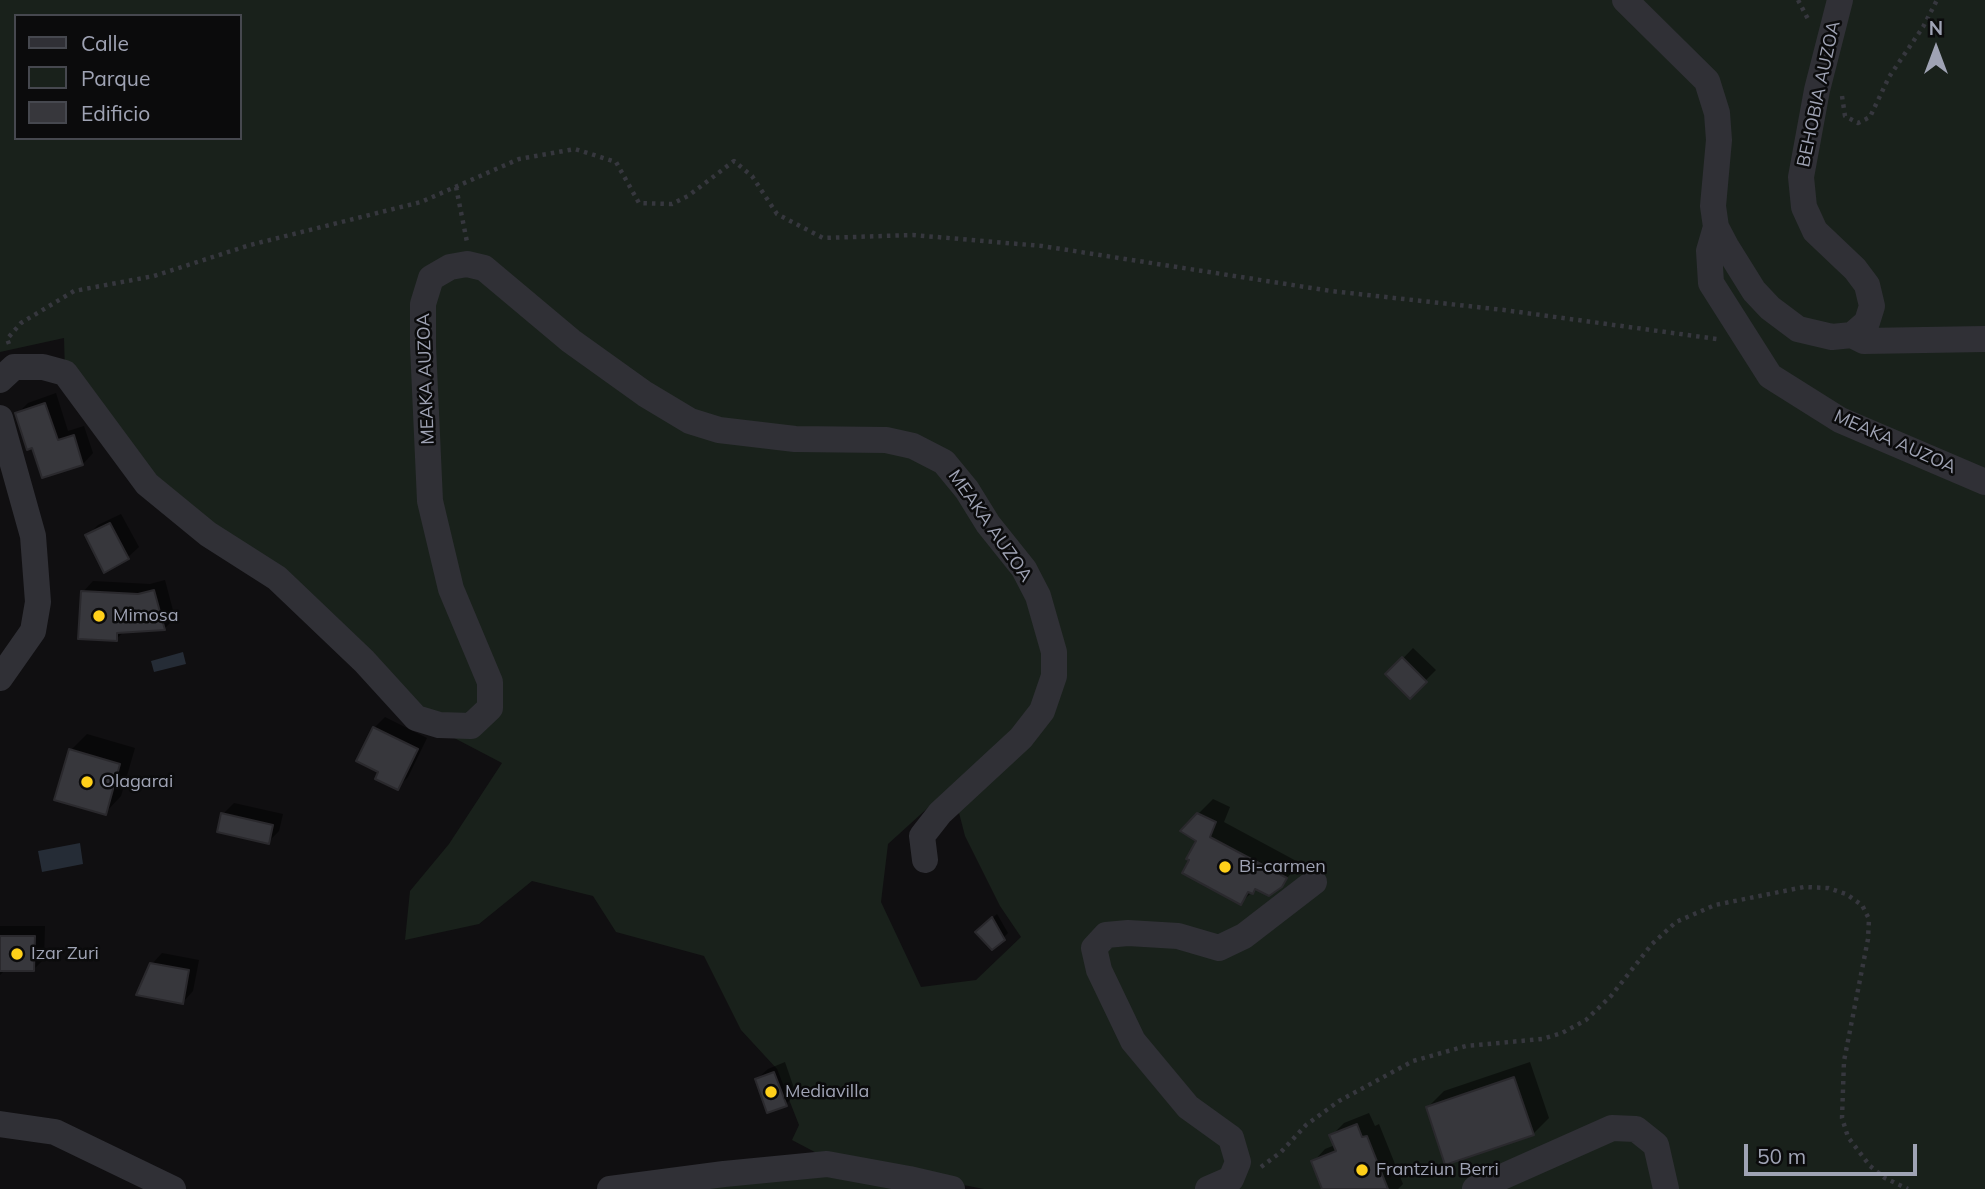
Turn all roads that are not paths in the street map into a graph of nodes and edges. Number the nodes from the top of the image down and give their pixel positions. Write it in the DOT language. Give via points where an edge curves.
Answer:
graph roads {
  1 [pos="1625,0"];
  2 [pos="1840,0"];
  3 [pos="1716,227"];
  4 [pos="1852,335"];
  5 [pos="1985,339"];
  6 [pos="7,374"];
  7 [pos="0,418"];
  8 [pos="1985,482"];
  9 [pos="4,661"];
  10 [pos="925,860"];
  11 [pos="1314,882"];
  12 [pos="0,1124"];
  13 [pos="1220,1184"];
  14 [pos="173,1189"];
  15 [pos="610,1189"];
  16 [pos="952,1189"];
  17 [pos="1475,1189"];
  18 [pos="1666,1189"];
  1 -- 3 [label="street" via="1707,81 1719,140 1713,206"];
  2 -- 4 [label="street, BEHOBIA AUZOA" via="1816,90 1801,177 1804,207 1815,231 1867,285 1872,306 1867,322"];
  3 -- 4 [label="street" via="1754,291 1770,308 1798,329 1832,337"];
  3 -- 8 [label="street, MEAKA AUZOA" via="1709,251 1711,283 1770,376 1840,419"];
  4 -- 5 [label="street" via="1864,341"];
  6 -- 10 [label="street, MEAKA AUZOA" via="43,367 65,373 147,484 208,534 277,578 364,660 416,718 439,725 471,726 490,708 490,682 451,589 430,500 423,303 431,278 450,267 484,268 571,341 690,421 719,430 795,439 886,440 913,446 944,462 1024,569 1038,596 1054,652 1054,676 1042,711 1021,738 940,813 922,836"];
  7 -- 9 [label="street" via="33,536 38,602 33,631"];
  11 -- 13 [label="street" via="1244,936 1219,948 1178,936 1128,933 1107,935 1094,948 1099,971 1133,1041 1188,1107 1231,1138 1238,1162"];
  12 -- 14 [label="street" via="55,1132"];
  15 -- 16 [label="street" via="827,1164"];
  17 -- 18 [label="street" via="1612,1128 1636,1129 1656,1145"];
}
